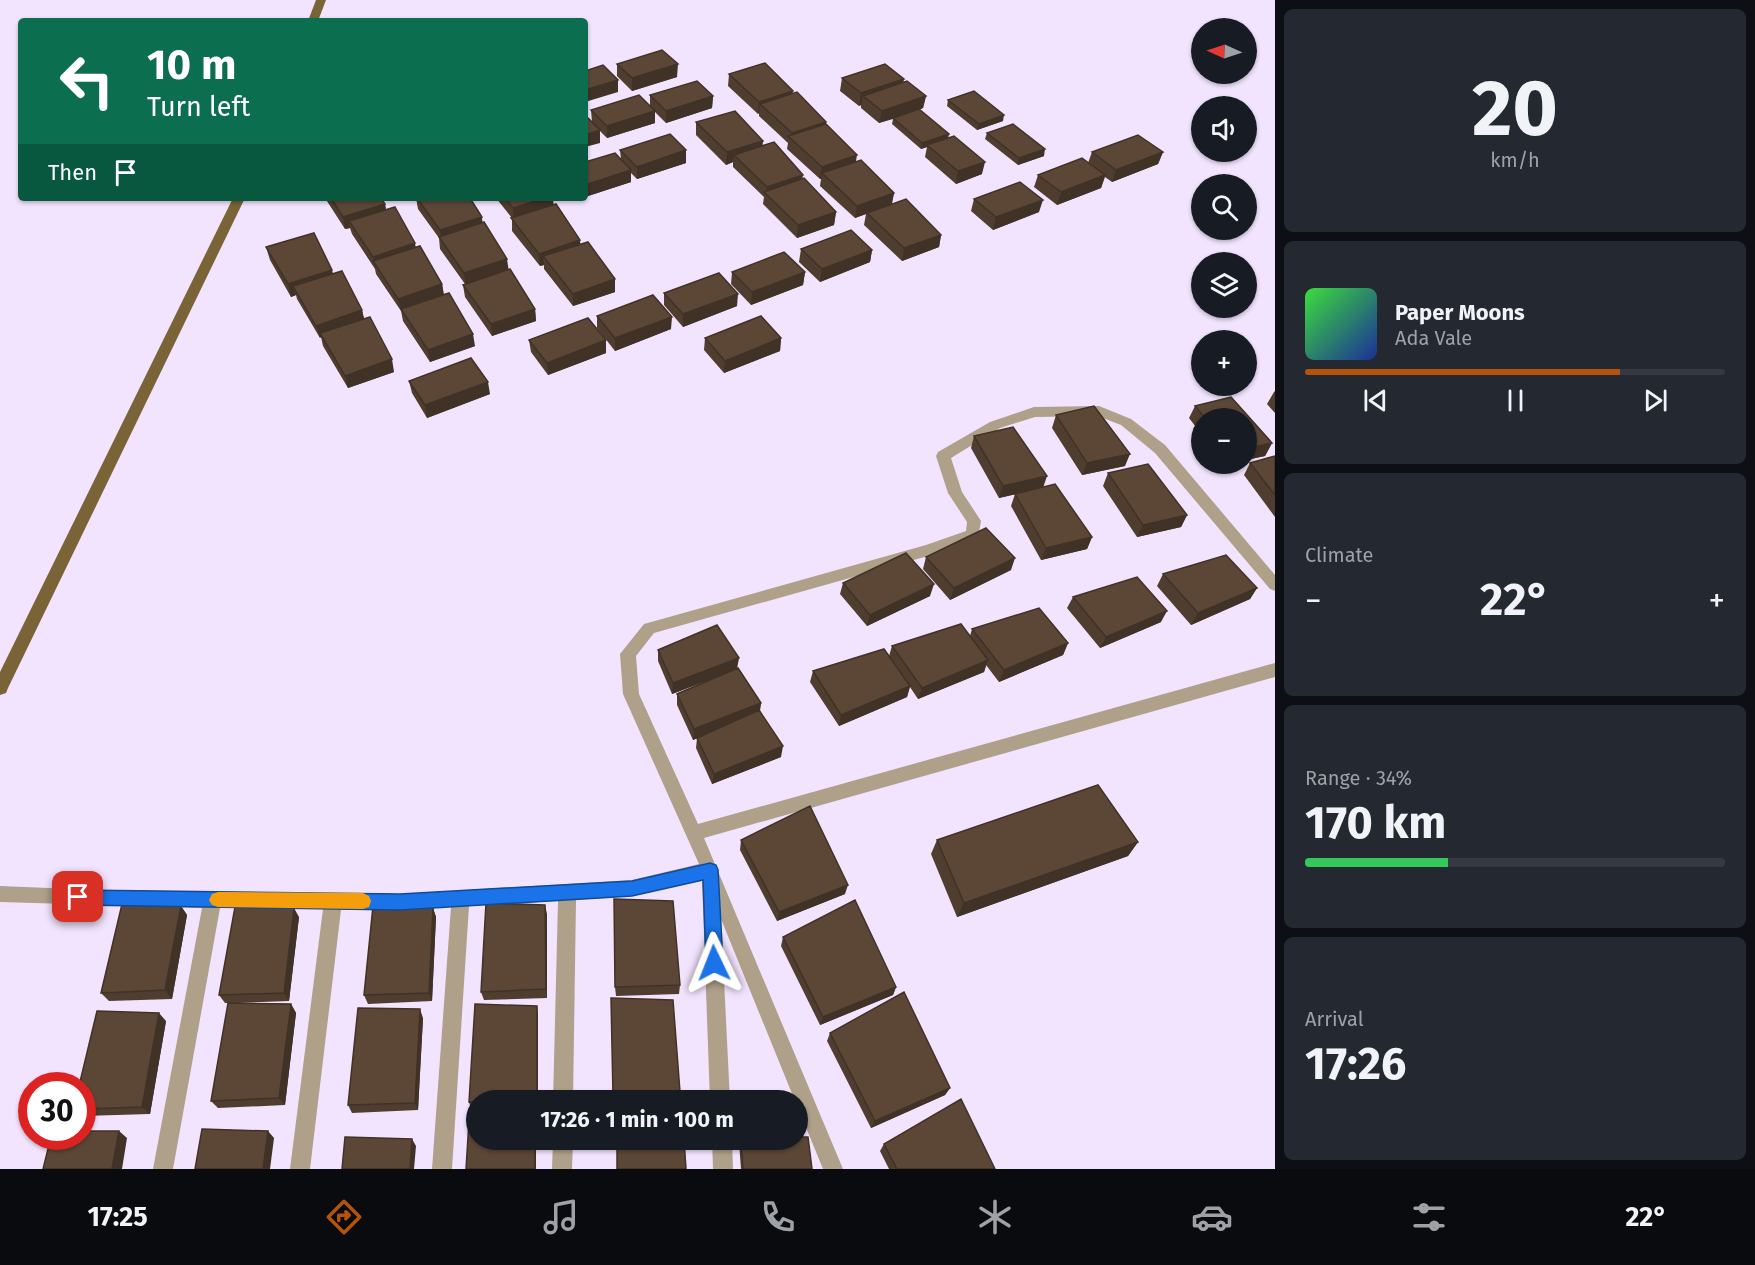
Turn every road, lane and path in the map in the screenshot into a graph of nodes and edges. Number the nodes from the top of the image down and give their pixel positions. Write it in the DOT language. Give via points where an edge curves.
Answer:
graph roads {
  1 [pos="321,0"];
  2 [pos="314,18"];
  3 [pos="238,201"];
  4 [pos="1275,585"];
  5 [pos="1275,670"];
  6 [pos="0,688"];
  7 [pos="694,834"];
  8 [pos="710,870"];
  9 [pos="567,891"];
  10 [pos="0,894"];
  11 [pos="461,898"];
  12 [pos="212,900"];
  13 [pos="333,901"];
  14 [pos="563,1090"];
  15 [pos="720,1090"];
  16 [pos="562,1150"];
  17 [pos="722,1150"];
  18 [pos="163,1169"];
  19 [pos="300,1169"];
  20 [pos="442,1169"];
  21 [pos="562,1169"];
  22 [pos="723,1169"];
  23 [pos="833,1169"];
  1 -- 2 [label="main road"];
  3 -- 6 [label="main road"];
  4 -- 7 [label="street" via="1160,449 1126,422 1099,411 1034,412 995,425 943,456 955,494 974,521 973,534 649,628 628,654 631,694"];
  5 -- 7 [label="street"];
  7 -- 8 [label="street"];
  8 -- 9 [label="street" via="632,888"];
  8 -- 15 [label="street"];
  8 -- 23 [label="street"];
  9 -- 11 [label="street"];
  9 -- 14 [label="street"];
  10 -- 12 [label="street"];
  11 -- 13 [label="street"];
  11 -- 20 [label="street"];
  12 -- 13 [label="street"];
  12 -- 18 [label="street"];
  13 -- 19 [label="street"];
  16 -- 21 [label="street"];
  17 -- 22 [label="street"];
}
